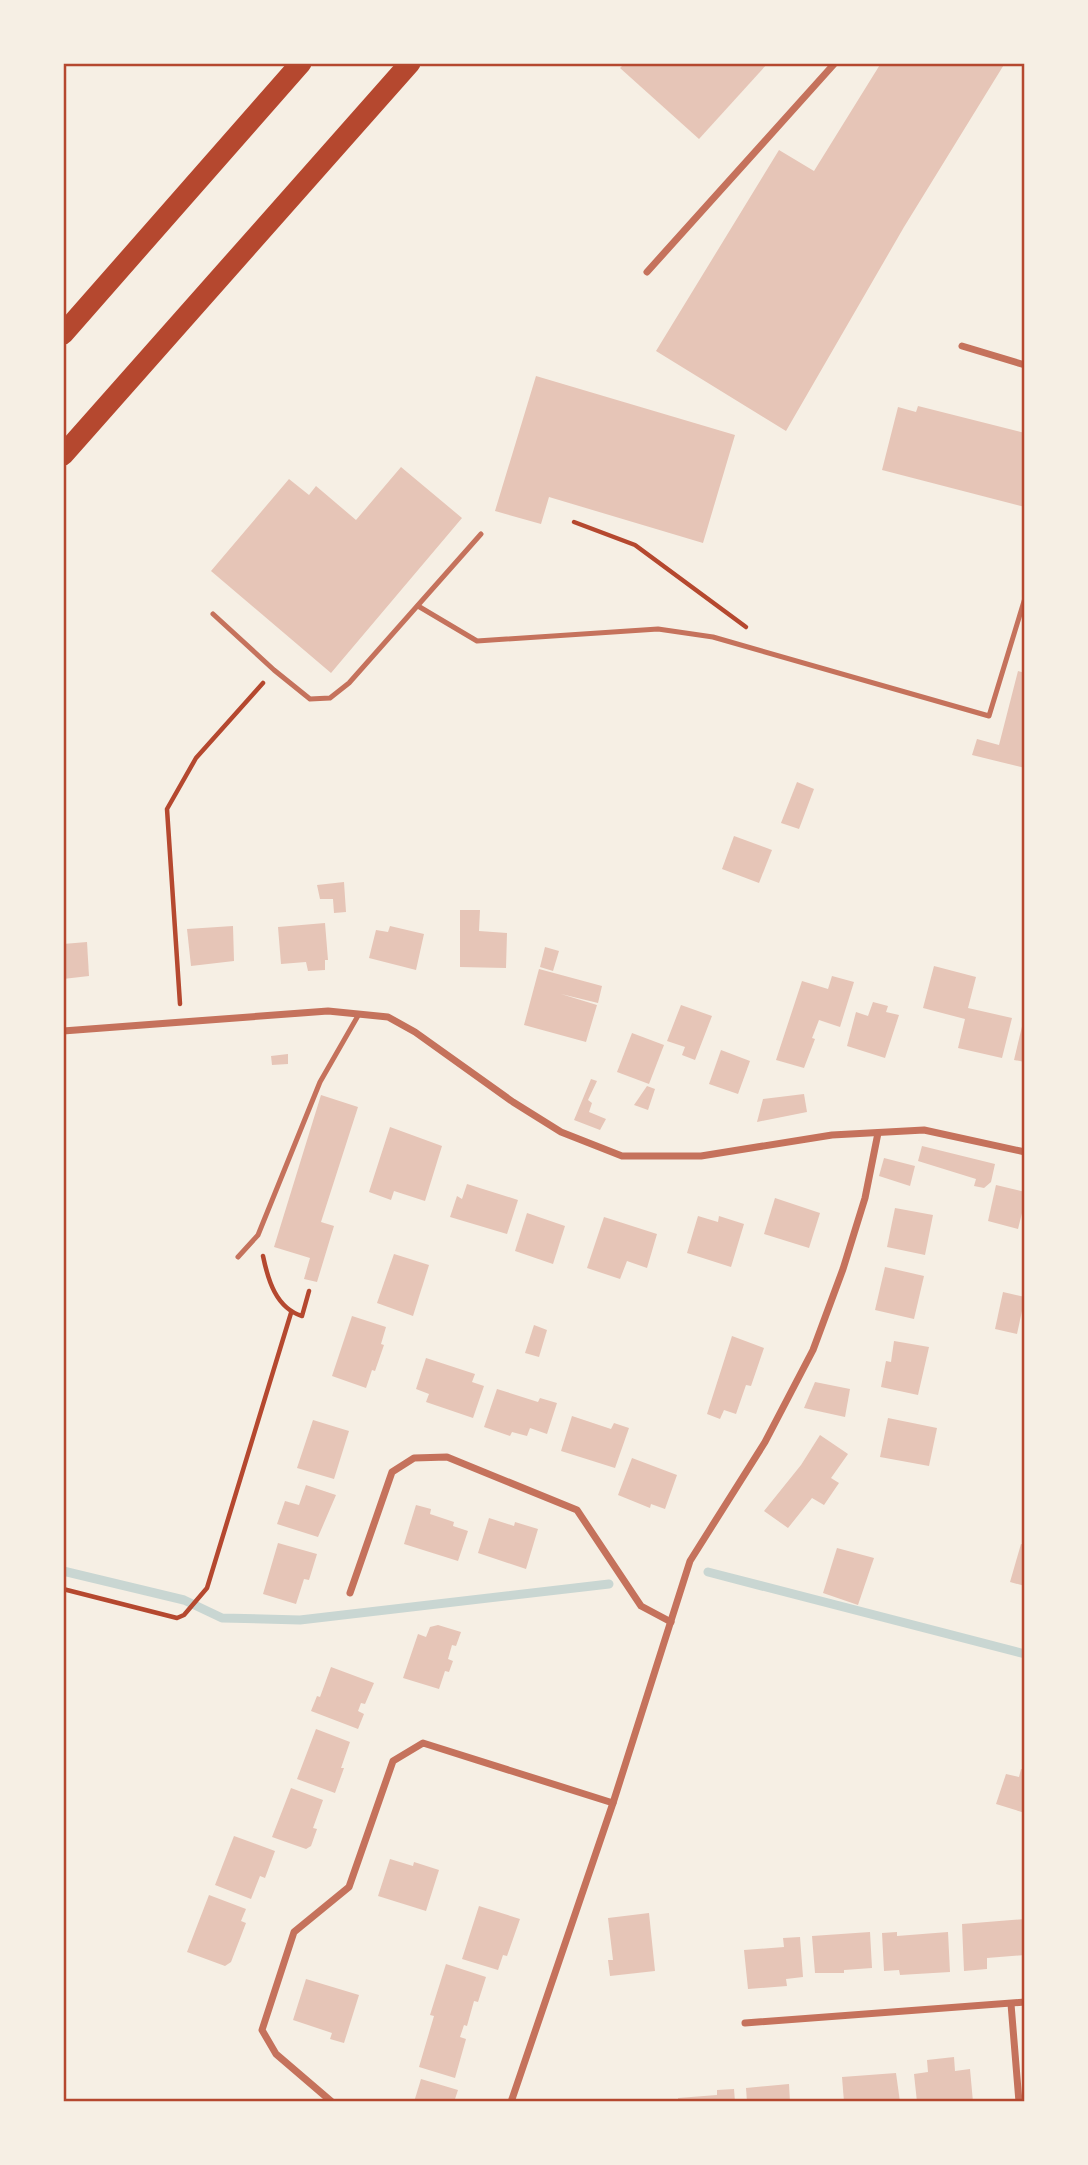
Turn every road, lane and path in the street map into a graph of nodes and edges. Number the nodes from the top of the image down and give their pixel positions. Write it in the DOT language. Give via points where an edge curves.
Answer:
graph roads {
  1 [pos="301,63"];
  2 [pos="410,63"];
  3 [pos="835,63"];
  4 [pos="647,272"];
  5 [pos="63,334"];
  6 [pos="962,346"];
  7 [pos="1025,365"];
  8 [pos="63,455"];
  9 [pos="574,522"];
  10 [pos="481,534"];
  11 [pos="1025,598"];
  12 [pos="418,606"];
  13 [pos="214,614"];
  14 [pos="756,632"];
  15 [pos="274,670"];
  16 [pos="359,1014"];
  17 [pos="182,1022"];
  18 [pos="63,1031"];
  19 [pos="878,1133"];
  20 [pos="1025,1152"];
  21 [pos="258,1235"];
  22 [pos="238,1257"];
  23 [pos="309,1291"];
  24 [pos="291,1312"];
  25 [pos="63,1589"];
  26 [pos="350,1593"];
  27 [pos="671,1622"];
  28 [pos="613,1803"];
  29 [pos="1025,2002"];
  30 [pos="1011,2004"];
  31 [pos="745,2023"];
  32 [pos="332,2102"];
  33 [pos="511,2102"];
  34 [pos="1019,2102"];
  1 -- 5 [label="highway"];
  2 -- 8 [label="highway"];
  3 -- 4 [label="street"];
  6 -- 7 [label="street"];
  9 -- 14 [label="path" via="635,545"];
  10 -- 12 [label="lane"];
  11 -- 12 [label="lane" via="989,716 713,637 658,629 477,641"];
  12 -- 15 [label="lane" via="330,698 310,699"];
  13 -- 15 [label="lane"];
  15 -- 17 [label="path" via="195,758 167,809"];
  16 -- 17 [label="street" via="328,1011"];
  16 -- 19 [label="street" via="388,1017 561,1132 622,1156 701,1156 832,1135"];
  16 -- 21 [label="lane" via="320,1082"];
  17 -- 18 [label="street"];
  19 -- 20 [label="street" via="924,1130"];
  19 -- 27 [label="street" via="865,1198 813,1350 765,1442 690,1561"];
  21 -- 22 [label="lane"];
  21 -- 24 [label="path" via="268,1278"];
  23 -- 24 [label="path" via="302,1315"];
  24 -- 25 [label="path" via="207,1588 200,1597 177,1618"];
  26 -- 27 [label="street" via="392,1472 414,1458 447,1457 577,1510 641,1606"];
  27 -- 28 [label="street"];
  28 -- 32 [label="street" via="424,1743 393,1761 349,1886 294,1932 262,2030 276,2054"];
  28 -- 33 [label="street"];
  29 -- 30 [label="street"];
  30 -- 31 [label="street"];
  30 -- 34 [label="street"];
}
